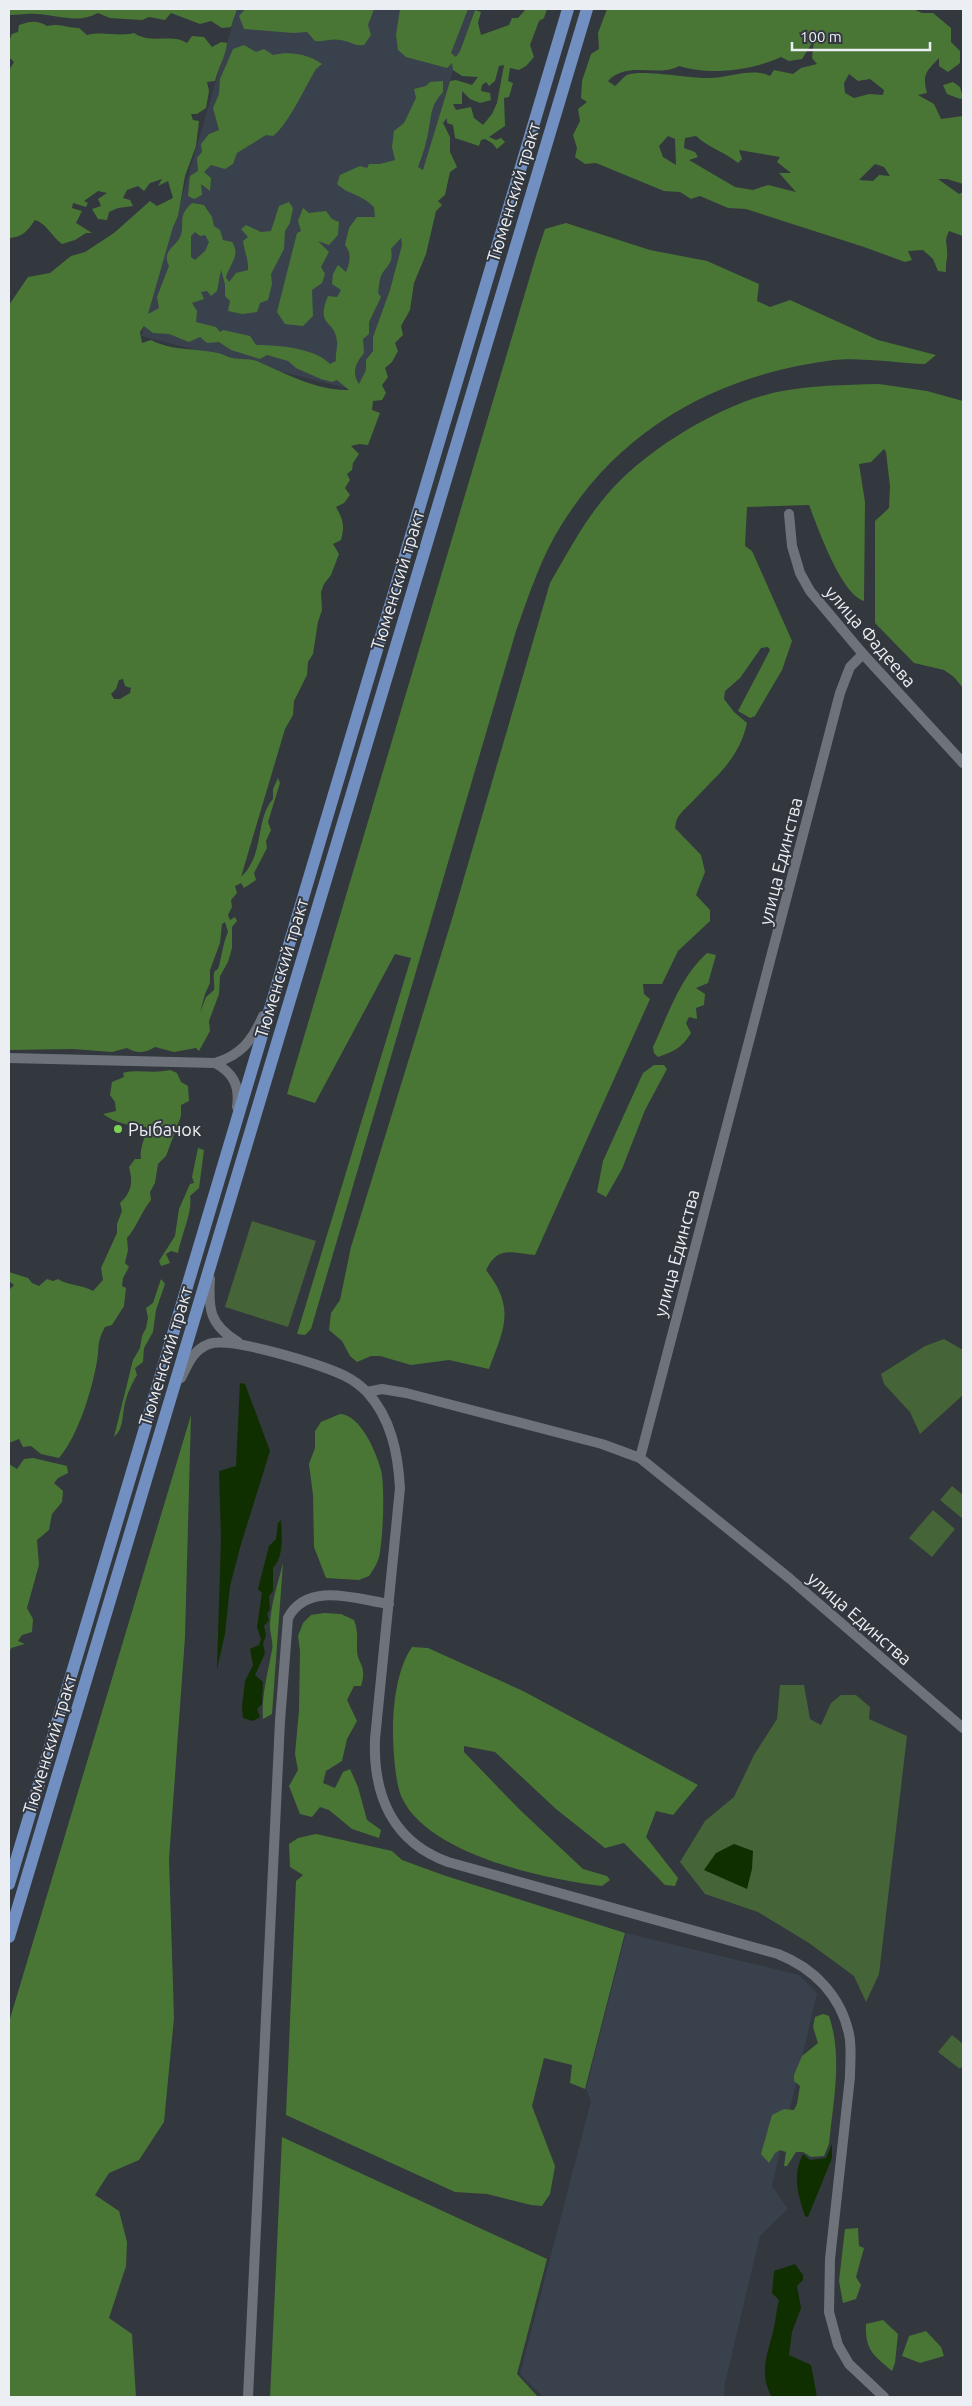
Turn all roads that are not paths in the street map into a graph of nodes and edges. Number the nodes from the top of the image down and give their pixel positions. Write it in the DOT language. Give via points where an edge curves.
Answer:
graph roads {
  1 [pos="568,9"];
  2 [pos="587,9"];
  3 [pos="789,514"];
  4 [pos="863,654"];
  5 [pos="963,763"];
  6 [pos="280,976"];
  7 [pos="9,1058"];
  8 [pos="215,1063"];
  9 [pos="234,1130"];
  10 [pos="211,1262"];
  11 [pos="244,1345"];
  12 [pos="367,1392"];
  13 [pos="170,1399"];
  14 [pos="640,1458"];
  15 [pos="389,1604"];
  16 [pos="963,1728"];
  17 [pos="9,1884"];
  18 [pos="9,1937"];
  19 [pos="248,2397"];
  20 [pos="884,2397"];
  1 -- 6 [label="main road, Тюменский тракт"];
  2 -- 10 [label="main road, Тюменский тракт"];
  3 -- 4 [label="street, улица Фадеева" via="792,546 800,573 822,607"];
  4 -- 5 [label="street, улица Фадеева"];
  4 -- 14 [label="street, улица Единства" via="850,667 840,693"];
  6 -- 8 [label="street" via="252,1039 240,1052"];
  6 -- 9 [label="main road, Тюменский тракт"];
  7 -- 8 [label="street"];
  8 -- 9 [label="street" via="230,1073 237,1086"];
  9 -- 17 [label="main road, Тюменский тракт"];
  10 -- 11 [label="street" via="209,1296 212,1316 221,1330"];
  10 -- 13 [label="main road, Тюменский тракт"];
  11 -- 12 [label="street" via="334,1372"];
  11 -- 13 [label="street" via="217,1342 198,1350"];
  12 -- 14 [label="street" via="382,1389 406,1393 602,1444"];
  12 -- 15 [label="street" via="387,1422 396,1448 399,1472"];
  13 -- 18 [label="main road, Тюменский тракт"];
  14 -- 16 [label="street, улица Единства" via="789,1578"];
  15 -- 19 [label="street" via="320,1595 303,1600 288,1618 280,1721"];
  15 -- 20 [label="street" via="375,1766 389,1812 412,1844 448,1862 778,1954 802,1965 834,1996 850,2035 850,2077 830,2259 829,2312 838,2345 849,2364"];
}
